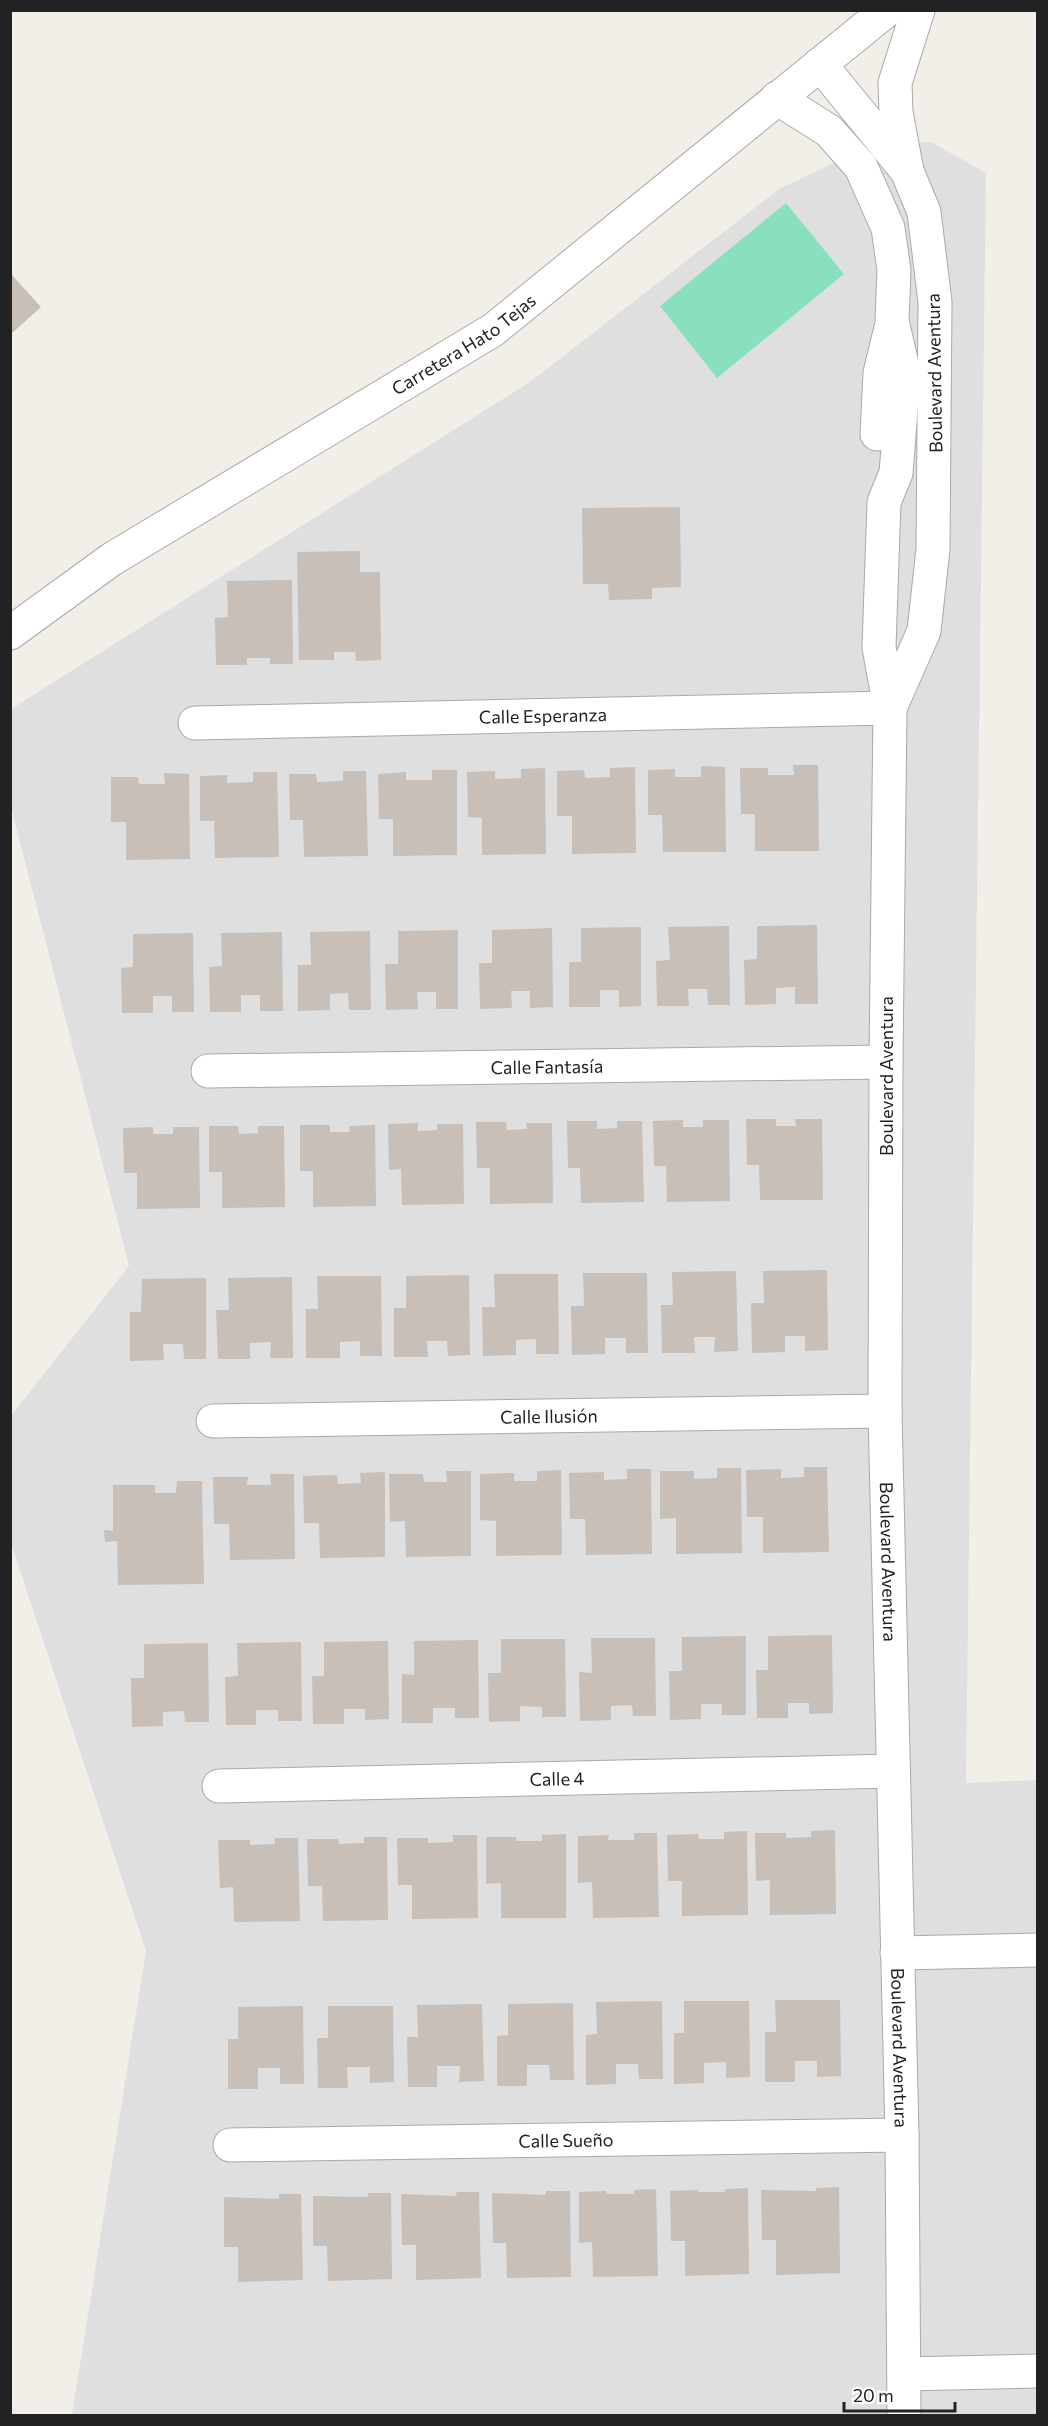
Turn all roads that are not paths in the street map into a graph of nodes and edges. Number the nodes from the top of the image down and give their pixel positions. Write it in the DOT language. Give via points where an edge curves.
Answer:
graph roads {
  1 [pos="887,10"];
  2 [pos="918,10"];
  3 [pos="820,64"];
  4 [pos="777,98"];
  5 [pos="907,171"];
  6 [pos="934,302"];
  7 [pos="893,311"];
  8 [pos="10,633"];
  9 [pos="890,708"];
  10 [pos="195,723"];
  11 [pos="886,1062"];
  12 [pos="208,1071"];
  13 [pos="885,1411"];
  14 [pos="213,1421"];
  15 [pos="893,1771"];
  16 [pos="219,1786"];
  17 [pos="1038,1950"];
  18 [pos="897,1953"];
  19 [pos="902,2135"];
  20 [pos="231,2145"];
  21 [pos="1038,2370"];
  22 [pos="904,2374"];
  23 [pos="904,2415"];
  1 -- 3 [label="street, Carretera Hato Tejas"];
  2 -- 5 [label="street" via="895,83"];
  3 -- 4 [label="street, Carretera Hato Tejas"];
  3 -- 5 [label="street, Boulevard Aventura"];
  4 -- 7 [label="street, Boulevard Aventura" via="829,131 861,167 888,228 894,270"];
  4 -- 8 [label="street, Carretera Hato Tejas" via="493,330 112,559"];
  5 -- 6 [label="street, Boulevard Aventura" via="924,212"];
  6 -- 7 [label="street"];
  6 -- 9 [label="street, Boulevard Aventura" via="933,549 924,632"];
  7 -- 9 [label="street, Boulevard Aventura" via="904,373 896,474 884,502 879,647"];
  9 -- 10 [label="street, Calle Esperanza"];
  9 -- 11 [label="street, Boulevard Aventura"];
  11 -- 12 [label="street, Calle Fantasía"];
  11 -- 13 [label="street, Boulevard Aventura"];
  13 -- 14 [label="street, Calle Ilusión"];
  13 -- 15 [label="street, Boulevard Aventura"];
  15 -- 16 [label="street, Calle 4"];
  15 -- 18 [label="street, Boulevard Aventura"];
  17 -- 18 [label="street"];
  18 -- 19 [label="street, Boulevard Aventura"];
  19 -- 20 [label="street, Calle Sueño"];
  19 -- 22 [label="street, Boulevard Aventura"];
  21 -- 22 [label="street"];
  22 -- 23 [label="street, Boulevard Aventura"];
}
